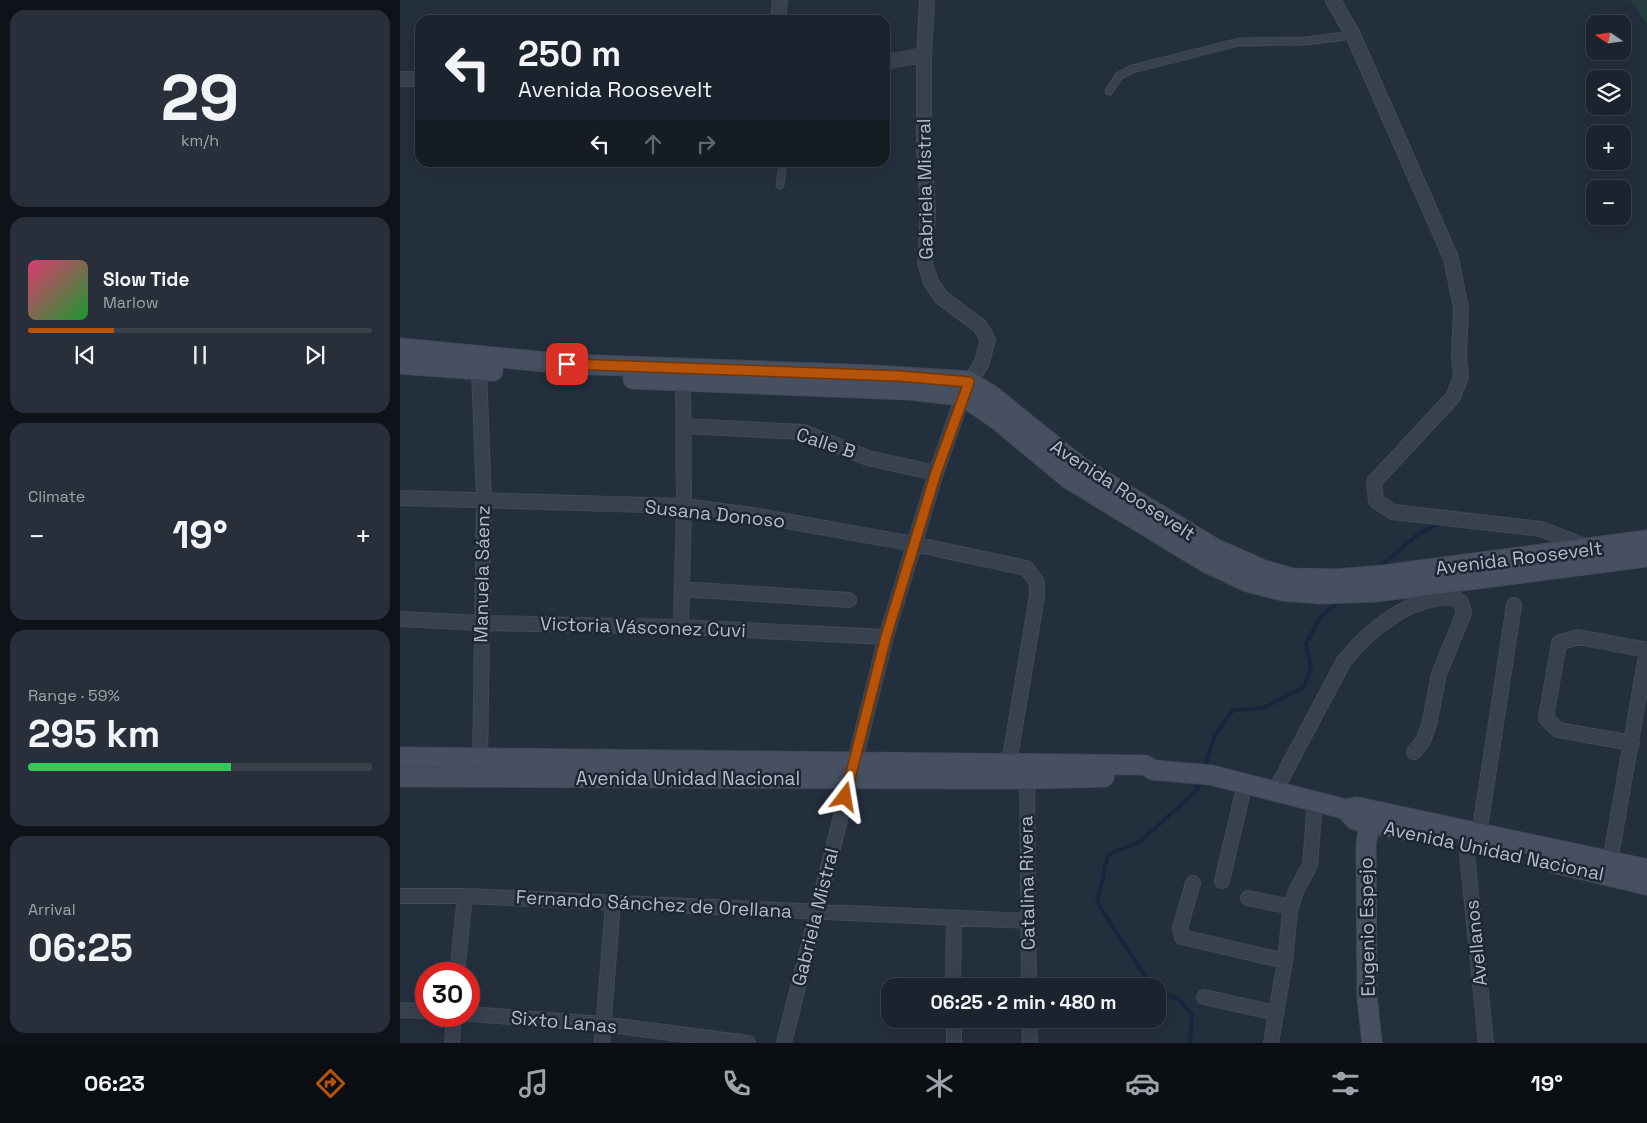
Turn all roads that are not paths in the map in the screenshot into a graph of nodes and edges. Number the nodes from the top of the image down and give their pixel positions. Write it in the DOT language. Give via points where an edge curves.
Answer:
graph roads {
  1 [pos="780,0"];
  2 [pos="927,0"];
  3 [pos="1333,0"];
  4 [pos="778,15"];
  5 [pos="1353,35"];
  6 [pos="924,55"];
  7 [pos="890,61"];
  8 [pos="400,79"];
  9 [pos="415,79"];
  10 [pos="1109,91"];
  11 [pos="782,167"];
  12 [pos="780,185"];
  13 [pos="400,348"];
  14 [pos="400,364"];
  15 [pos="479,370"];
  16 [pos="683,382"];
  17 [pos="966,388"];
  18 [pos="683,426"];
  19 [pos="936,473"];
  20 [pos="400,498"];
  21 [pos="484,500"];
  22 [pos="684,506"];
  23 [pos="1647,540"];
  24 [pos="914,544"];
  25 [pos="1592,549"];
  26 [pos="1647,557"];
  27 [pos="1569,560"];
  28 [pos="682,589"];
  29 [pos="849,600"];
  30 [pos="1514,605"];
  31 [pos="400,619"];
  32 [pos="481,623"];
  33 [pos="682,627"];
  34 [pos="886,637"];
  35 [pos="1647,650"];
  36 [pos="1632,743"];
  37 [pos="1414,752"];
  38 [pos="400,757"];
  39 [pos="480,758"];
  40 [pos="1009,763"];
  41 [pos="852,770"];
  42 [pos="1153,770"];
  43 [pos="400,776"];
  44 [pos="480,778"];
  45 [pos="1027,779"];
  46 [pos="1238,782"];
  47 [pos="1275,791"];
  48 [pos="1315,801"];
  49 [pos="1370,817"];
  50 [pos="1472,839"];
  51 [pos="1610,862"];
  52 [pos="1647,870"];
  53 [pos="1222,881"];
  54 [pos="1193,884"];
  55 [pos="1647,885"];
  56 [pos="400,896"];
  57 [pos="464,896"];
  58 [pos="1248,898"];
  59 [pos="612,903"];
  60 [pos="1291,907"];
  61 [pos="816,912"];
  62 [pos="954,918"];
  63 [pos="1027,922"];
  64 [pos="1285,961"];
  65 [pos="458,962"];
  66 [pos="954,978"];
  67 [pos="1029,978"];
  68 [pos="1204,997"];
  69 [pos="400,1010"];
  70 [pos="415,1011"];
  71 [pos="1276,1013"];
  72 [pos="480,1015"];
  73 [pos="602,1024"];
  74 [pos="453,1027"];
  75 [pos="954,1028"];
  76 [pos="1029,1028"];
  77 [pos="452,1043"];
  78 [pos="602,1043"];
  79 [pos="748,1043"];
  80 [pos="784,1043"];
  81 [pos="954,1043"];
  82 [pos="1030,1043"];
  83 [pos="1271,1043"];
  84 [pos="1372,1043"];
  85 [pos="1486,1043"];
  1 -- 4 [label="street"];
  2 -- 6 [label="street, Gabriela Mistral"];
  3 -- 5 [label="street"];
  5 -- 10 [label="lane" via="1306,42 1251,40 1226,44 1132,69 1119,76"];
  5 -- 25 [label="street" via="1451,258 1461,308 1461,377 1453,398 1374,482 1376,501 1393,512 1542,529"];
  6 -- 7 [label="street"];
  6 -- 17 [label="street, Gabriela Mistral" via="928,211 926,264 931,282 942,298 980,326 988,340 982,362"];
  8 -- 9 [label="street"];
  11 -- 12 [label="lane"];
  13 -- 17 [label="street, Avenida Roosevelt" via="567,364 897,376"];
  14 -- 15 [label="street, Avenida Roosevelt"];
  15 -- 16 [label="street, Avenida Roosevelt"];
  15 -- 21 [label="street, Manuela Sáenz"];
  16 -- 17 [label="street, Avenida Roosevelt" via="910,390"];
  16 -- 18 [label="street"];
  17 -- 19 [label="street, Gabriela Mistral"];
  17 -- 27 [label="street, Avenida Roosevelt" via="991,395 1079,466 1214,548 1264,570 1292,578 1336,579"];
  17 -- 27 [label="street, Avenida Roosevelt" via="999,421 1069,479 1207,563 1256,584 1283,591 1321,594 1375,592"];
  18 -- 19 [label="street, Calle B" via="803,432 868,458"];
  18 -- 22 [label="street"];
  19 -- 24 [label="street, Gabriela Mistral"];
  20 -- 21 [label="street, Susana Donoso"];
  21 -- 22 [label="street, Susana Donoso"];
  21 -- 32 [label="street, Manuela Sáenz"];
  22 -- 24 [label="street, Susana Donoso"];
  22 -- 28 [label="street"];
  23 -- 25 [label="street, Avenida Roosevelt"];
  24 -- 34 [label="street, Gabriela Mistral"];
  24 -- 40 [label="street, Susana Donoso" via="1026,568 1037,582"];
  25 -- 27 [label="street, Avenida Roosevelt"];
  26 -- 27 [label="street, Avenida Roosevelt"];
  28 -- 29 [label="street"];
  28 -- 33 [label="street"];
  30 -- 50 [label="street, Avellanos"];
  31 -- 32 [label="street, Victoria Vásconez Cuvi"];
  32 -- 33 [label="street, Victoria Vásconez Cuvi"];
  32 -- 39 [label="street, Manuela Sáenz"];
  33 -- 34 [label="street, Victoria Vásconez Cuvi"];
  34 -- 41 [label="street, Gabriela Mistral"];
  35 -- 36 [label="street"];
  35 -- 36 [label="street" via="1578,638 1559,643 1546,718 1558,730"];
  36 -- 51 [label="street"];
  37 -- 47 [label="street" via="1423,741 1429,725 1439,674 1464,613 1461,602 1454,598 1427,602 1396,614 1360,641 1344,661"];
  38 -- 39 [label="street, Avenida Unidad Nacional"];
  39 -- 41 [label="street, Avenida Unidad Nacional"];
  39 -- 44 [label="street, Manuela Sáenz"];
  40 -- 41 [label="street, Avenida Unidad Nacional"];
  40 -- 42 [label="street, Avenida Unidad Nacional" via="1145,766"];
  41 -- 44 [label="street, Avenida Unidad Nacional"];
  41 -- 45 [label="street, Avenida Unidad Nacional"];
  41 -- 61 [label="street, Gabriela Mistral"];
  42 -- 45 [label="street, Avenida Unidad Nacional" via="1146,776"];
  42 -- 46 [label="street, Avenida Unidad Nacional" via="1193,772"];
  43 -- 44 [label="street, Avenida Unidad Nacional"];
  45 -- 63 [label="street, Catalina Rivera"];
  46 -- 47 [label="street, Avenida Unidad Nacional"];
  46 -- 53 [label="street"];
  47 -- 48 [label="street, Avenida Unidad Nacional"];
  48 -- 49 [label="street, Avenida Unidad Nacional" via="1345,809 1355,820"];
  48 -- 60 [label="street" via="1310,865"];
  49 -- 50 [label="street, Avenida Unidad Nacional"];
  49 -- 84 [label="street, Eugenio Espejo" via="1366,845 1367,996"];
  50 -- 51 [label="street, Avenida Unidad Nacional"];
  50 -- 55 [label="street, Avenida Unidad Nacional"];
  50 -- 85 [label="street, Avellanos"];
  51 -- 52 [label="street, Avenida Unidad Nacional"];
  54 -- 64 [label="street" via="1180,928 1182,937"];
  56 -- 57 [label="street, Fernando Sánchez de Orellana"];
  57 -- 59 [label="street, Fernando Sánchez de Orellana"];
  57 -- 65 [label="street"];
  58 -- 60 [label="street"];
  59 -- 61 [label="street, Fernando Sánchez de Orellana"];
  59 -- 73 [label="street"];
  60 -- 64 [label="street"];
  61 -- 62 [label="street, Fernando Sánchez de Orellana"];
  61 -- 80 [label="street, Gabriela Mistral"];
  62 -- 63 [label="street, Fernando Sánchez de Orellana"];
  62 -- 66 [label="street"];
  63 -- 67 [label="street, Catalina Rivera"];
  64 -- 71 [label="street"];
  68 -- 71 [label="street"];
  69 -- 70 [label="street"];
  71 -- 83 [label="street"];
  72 -- 73 [label="street, Sixto Lanas"];
  73 -- 78 [label="street"];
  73 -- 79 [label="street, Sixto Lanas"];
  74 -- 77 [label="street"];
  75 -- 81 [label="street"];
  76 -- 82 [label="street"];
}
